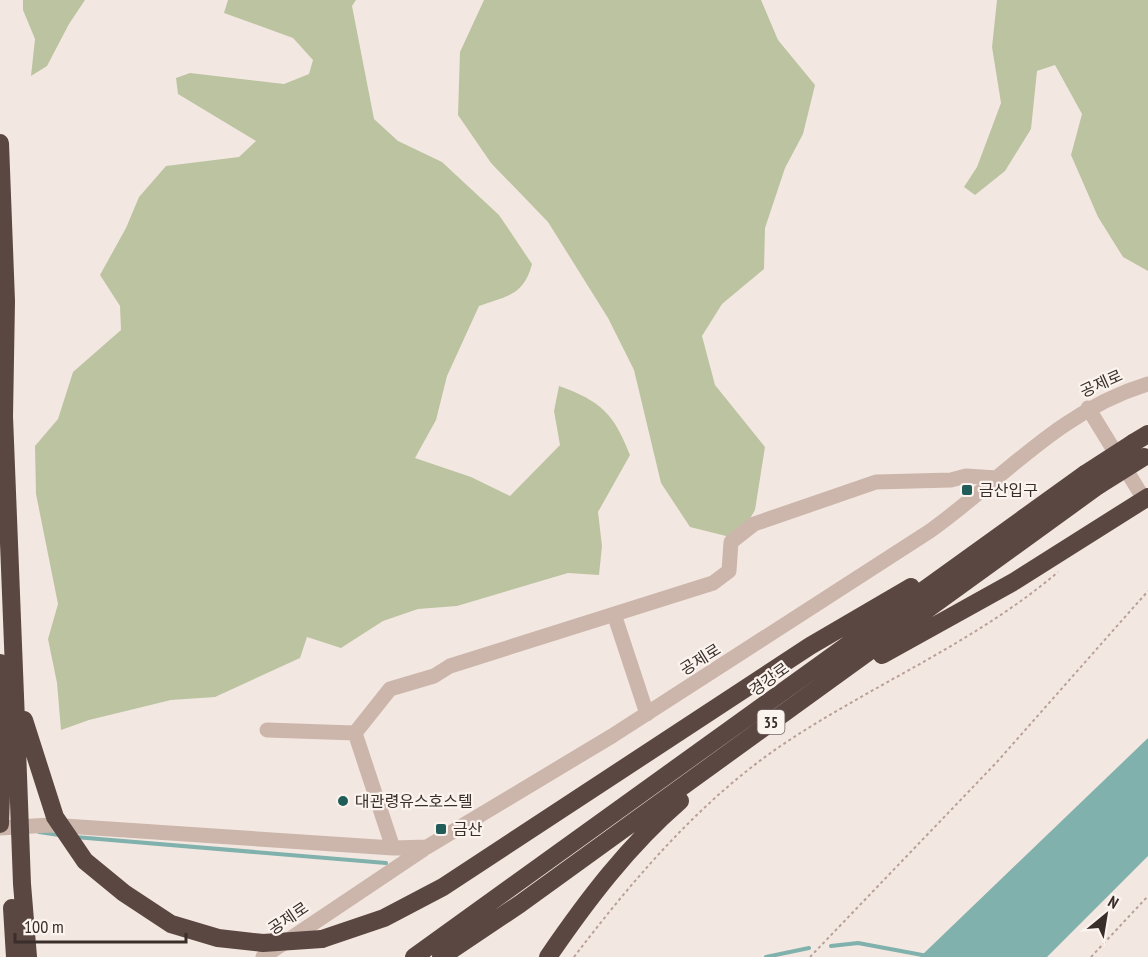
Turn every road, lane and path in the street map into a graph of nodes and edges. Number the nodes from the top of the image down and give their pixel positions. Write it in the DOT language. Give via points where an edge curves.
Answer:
graph roads {
  1 [pos="0,143"];
  2 [pos="1148,384"];
  3 [pos="1088,408"];
  4 [pos="1143,447"];
  5 [pos="997,478"];
  6 [pos="1146,498"];
  7 [pos="1000,535"];
  8 [pos="1066,565"];
  9 [pos="1148,591"];
  10 [pos="614,614"];
  11 [pos="7,657"];
  12 [pos="813,693"];
  13 [pos="791,707"];
  14 [pos="647,714"];
  15 [pos="14,721"];
  16 [pos="267,730"];
  17 [pos="356,733"];
  18 [pos="0,826"];
  19 [pos="427,847"];
  20 [pos="393,848"];
  21 [pos="1148,896"];
  22 [pos="15,957"];
  23 [pos="28,957"];
  24 [pos="263,957"];
  25 [pos="414,957"];
  26 [pos="441,957"];
  27 [pos="548,957"];
  28 [pos="574,957"];
  29 [pos="810,957"];
  30 [pos="1091,957"];
  1 -- 11 [label="highway" via="6,301"];
  2 -- 3 [label="street, 공제로"];
  3 -- 5 [label="street, 공제로" via="1056,428"];
  3 -- 6 [label="street"];
  4 -- 7 [label="highway, 경강로 / 35, bridge" via="1084,474"];
  4 -- 12 [label="highway, 경강로 / 35, bridge" via="1099,485"];
  5 -- 10 [label="street" via="966,476 876,482 754,524 731,542 729,571 713,583"];
  5 -- 14 [label="street, 공제로" via="930,531"];
  6 -- 12 [label="highway" via="1015,581"];
  7 -- 15 [label="highway, bridge" via="810,646 443,886 384,918 322,939 263,943 218,938 171,924 124,893 85,861 55,817"];
  7 -- 25 [label="highway, 경강로"];
  8 -- 28 [label="path" via="1040,587 962,638 787,741 710,800 618,900"];
  9 -- 29 [label="path" via="996,763"];
  10 -- 14 [label="street"];
  10 -- 17 [label="street" via="390,689"];
  11 -- 15 [label="highway"];
  12 -- 13 [label="highway, 경강로 / 35"];
  13 -- 26 [label="highway, 경강로 / 35"];
  13 -- 27 [label="highway" via="645,832 583,906"];
  14 -- 19 [label="street, 공제로"];
  15 -- 18 [label="highway, bridge"];
  15 -- 22 [label="highway, bridge"];
  15 -- 23 [label="highway, bridge"];
  16 -- 17 [label="street"];
  17 -- 20 [label="street"];
  18 -- 20 [label="street" via="50,825"];
  19 -- 20 [label="street"];
  19 -- 24 [label="street, 공제로"];
  21 -- 30 [label="path"];
}
